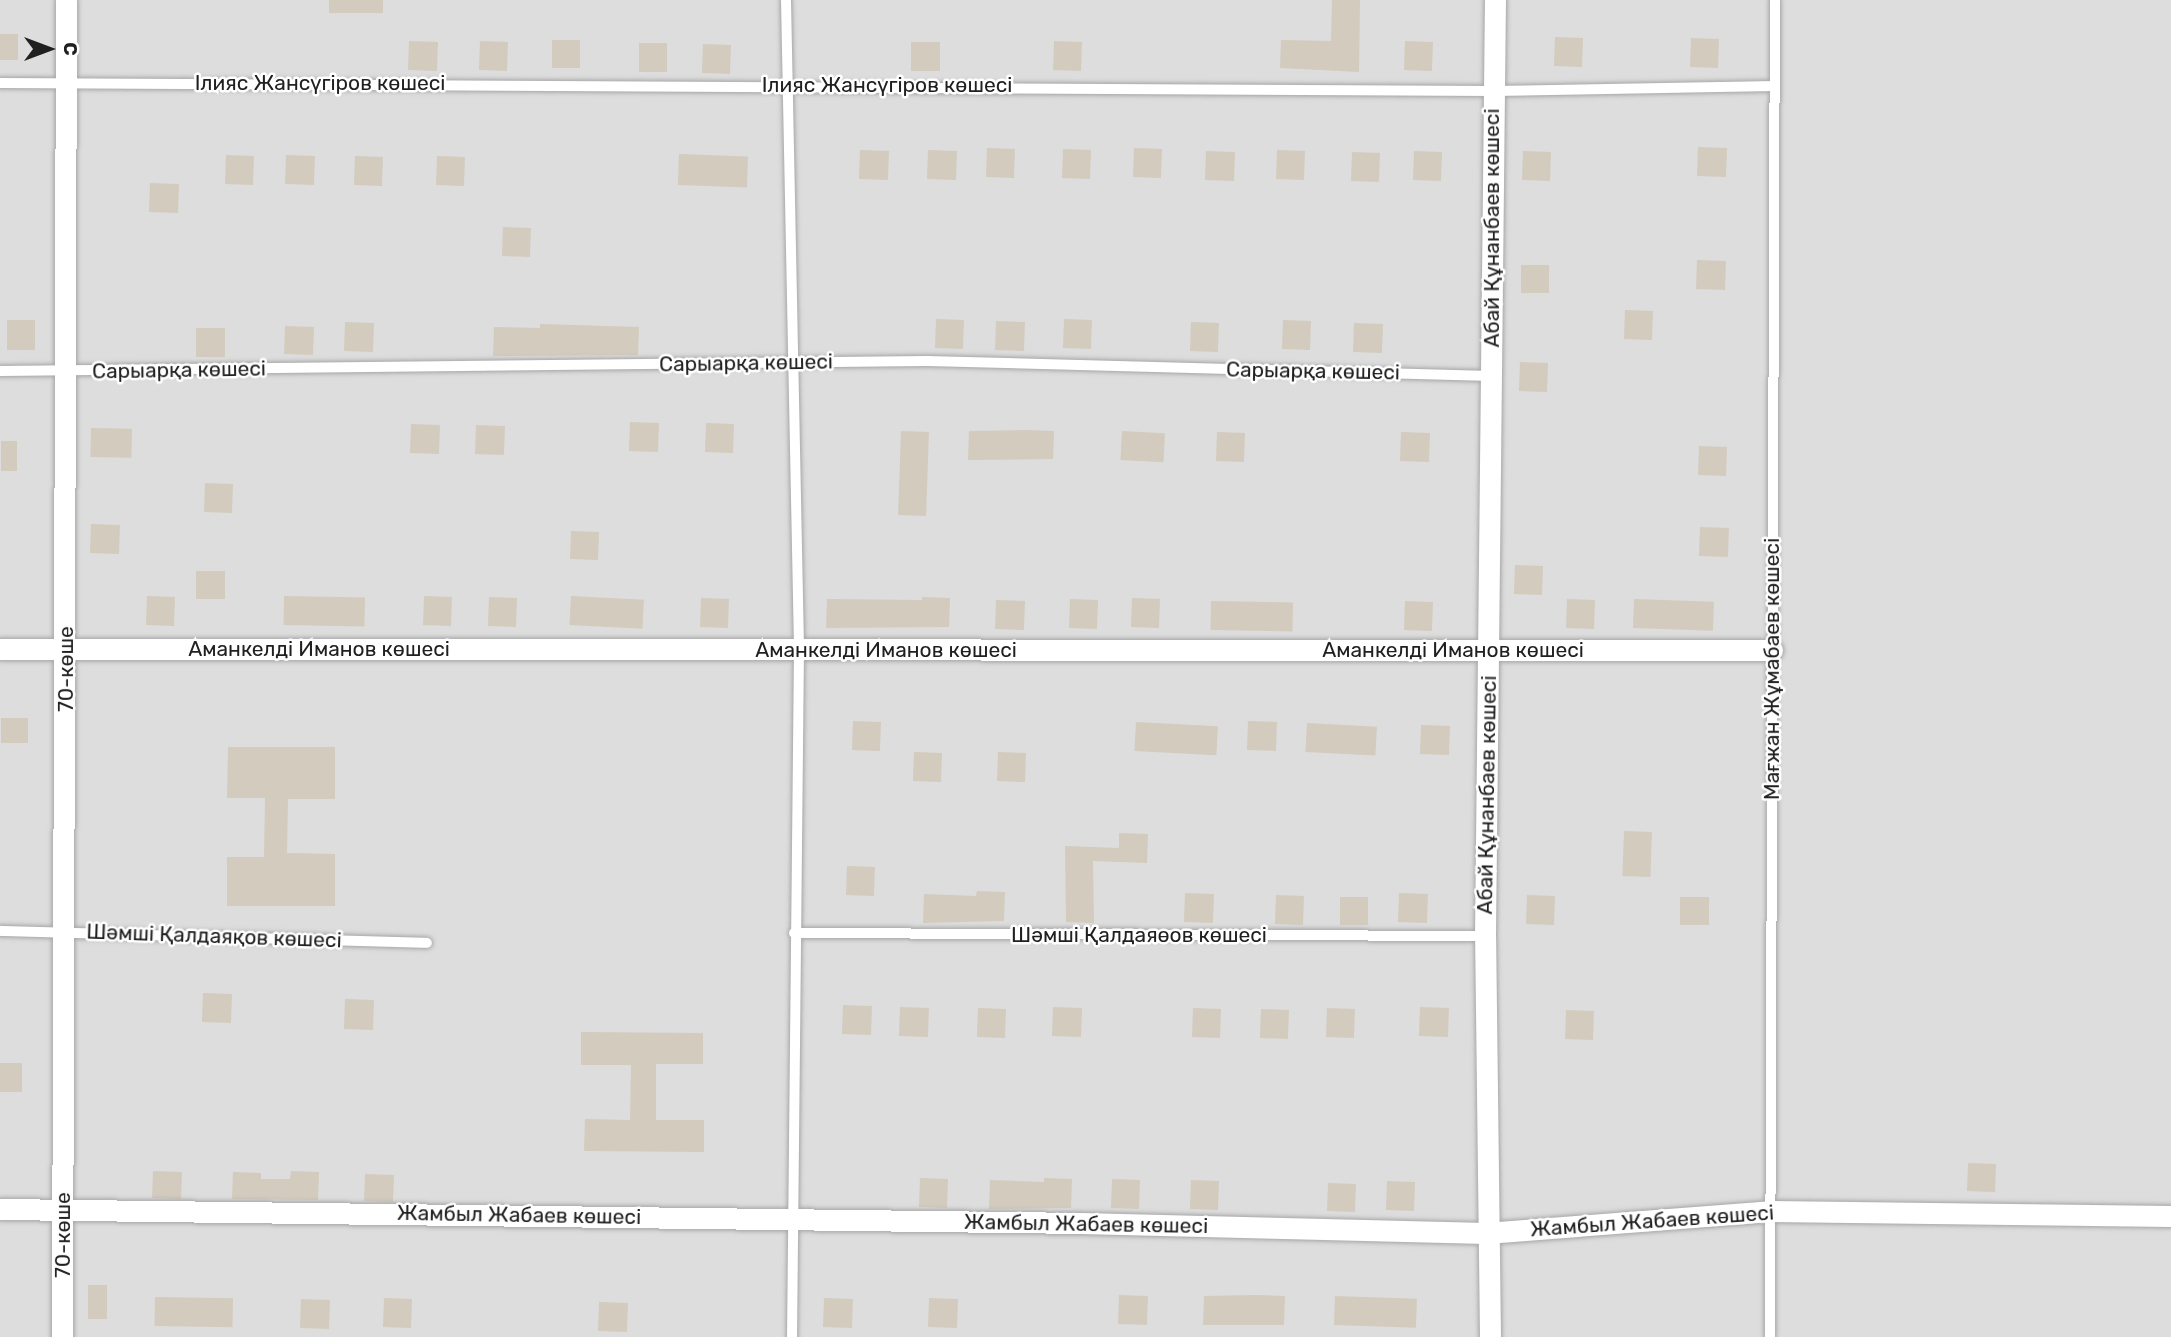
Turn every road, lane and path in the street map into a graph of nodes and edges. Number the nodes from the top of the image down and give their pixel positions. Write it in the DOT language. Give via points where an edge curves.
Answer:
graph roads {
  1 [pos="66,0"];
  2 [pos="786,0"];
  3 [pos="1495,0"];
  4 [pos="1775,0"];
  5 [pos="0,83"];
  6 [pos="67,83"];
  7 [pos="786,84"];
  8 [pos="1775,86"];
  9 [pos="1493,91"];
  10 [pos="794,362"];
  11 [pos="0,371"];
  12 [pos="66,371"];
  13 [pos="1492,376"];
  14 [pos="0,649"];
  15 [pos="66,649"];
  16 [pos="799,649"];
  17 [pos="1489,650"];
  18 [pos="1772,650"];
  19 [pos="0,931"];
  20 [pos="65,931"];
  21 [pos="794,933"];
  22 [pos="1485,936"];
  23 [pos="427,943"];
  24 [pos="63,1208"];
  25 [pos="0,1209"];
  26 [pos="1770,1211"];
  27 [pos="2171,1216"];
  28 [pos="792,1219"];
  29 [pos="1486,1233"];
  30 [pos="62,1337"];
  31 [pos="792,1337"];
  32 [pos="1490,1337"];
  33 [pos="1770,1337"];
  1 -- 6 [label="street, 70-көше"];
  2 -- 7 [label="lane"];
  3 -- 9 [label="street, Абай Құнанбаев көшесі"];
  4 -- 8 [label="lane, Мағжан Жұмабаев көшесі"];
  5 -- 6 [label="lane, Ілияс Жансүгіров көшесі"];
  6 -- 7 [label="lane, Ілияс Жансүгіров көшесі"];
  6 -- 12 [label="street, 70-көше"];
  7 -- 9 [label="lane, Ілияс Жансүгіров көшесі"];
  7 -- 10 [label="lane"];
  8 -- 9 [label="lane, Ілияс Жансүгіров көшесі"];
  8 -- 18 [label="lane, Мағжан Жұмабаев көшесі"];
  9 -- 13 [label="street, Абай Құнанбаев көшесі"];
  10 -- 12 [label="lane, Сарыарқа көшесі"];
  10 -- 13 [label="lane, Сарыарқа көшесі" via="927,361"];
  10 -- 16 [label="lane"];
  11 -- 12 [label="lane, Сарыарқа көшесі"];
  12 -- 15 [label="street, 70-көше"];
  13 -- 17 [label="street, Абай Құнанбаев көшесі"];
  14 -- 15 [label="street, Аманкелді Иманов көшесі"];
  15 -- 16 [label="street, Аманкелді Иманов көшесі"];
  15 -- 20 [label="street, 70-көше"];
  16 -- 17 [label="street, Аманкелді Иманов көшесі"];
  16 -- 21 [label="lane"];
  17 -- 18 [label="street, Аманкелді Иманов көшесі"];
  17 -- 22 [label="street, Абай Құнанбаев көшесі"];
  18 -- 26 [label="lane, Мағжан Жұмабаев көшесі"];
  19 -- 20 [label="lane, Шәмші Қалдаяқов көшесі"];
  20 -- 23 [label="lane, Шәмші Қалдаяқов көшесі"];
  20 -- 24 [label="street, 70-көше"];
  21 -- 22 [label="lane, Шәмші Қалдаяөов көшесі"];
  21 -- 28 [label="lane"];
  22 -- 29 [label="street, Абай Құнанбаев көшесі"];
  24 -- 25 [label="street, Жамбыл Жабаев көшесі"];
  24 -- 28 [label="street, Жамбыл Жабаев көшесі"];
  24 -- 30 [label="street, 70-көше"];
  26 -- 27 [label="street, Жамбыл Жабаев көшесі"];
  26 -- 29 [label="street, Жамбыл Жабаев көшесі"];
  26 -- 33 [label="lane, Мағжан Жұмабаев көшесі"];
  28 -- 29 [label="street, Жамбыл Жабаев көшесі"];
  28 -- 31 [label="lane"];
  29 -- 32 [label="street, Абай Құнанбаев көшесі"];
}
